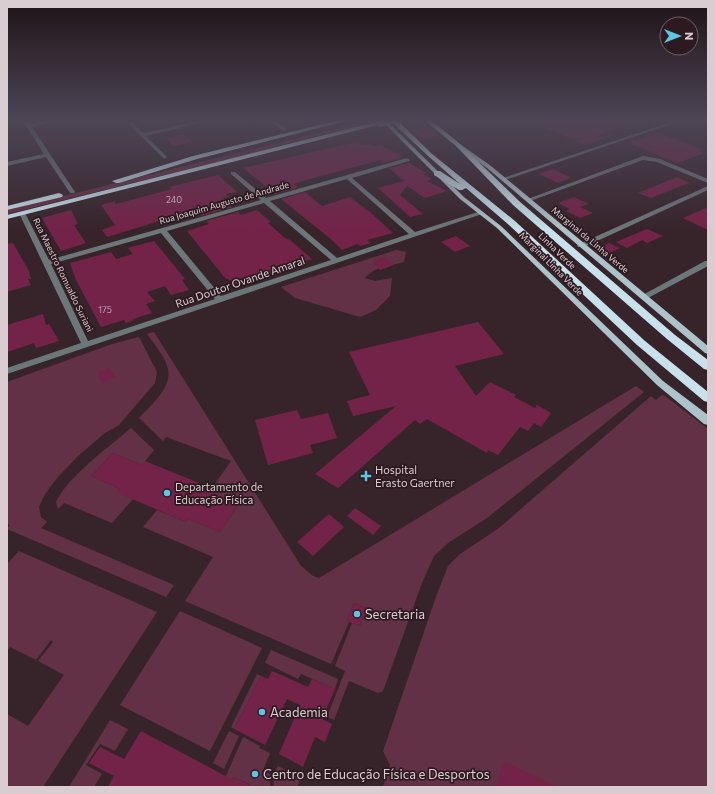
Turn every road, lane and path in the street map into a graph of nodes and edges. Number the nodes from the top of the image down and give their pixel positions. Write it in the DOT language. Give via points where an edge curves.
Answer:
graph roads {
  1 [pos="43,156"];
  2 [pos="49,156"];
  3 [pos="199,156"];
  4 [pos="219,156"];
  5 [pos="247,156"];
  6 [pos="266,156"];
  7 [pos="420,156"];
  8 [pos="431,156"];
  9 [pos="469,156"];
  10 [pos="474,156"];
  11 [pos="574,156"];
  12 [pos="407,160"];
  13 [pos="7,164"];
  14 [pos="197,169"];
  15 [pos="233,173"];
  16 [pos="437,173"];
  17 [pos="348,177"];
  18 [pos="503,180"];
  19 [pos="708,181"];
  20 [pos="116,182"];
  21 [pos="708,188"];
  22 [pos="72,192"];
  23 [pos="528,200"];
  24 [pos="265,201"];
  25 [pos="7,208"];
  26 [pos="22,213"];
  27 [pos="480,213"];
  28 [pos="502,214"];
  29 [pos="7,217"];
  30 [pos="163,230"];
  31 [pos="414,235"];
  32 [pos="581,245"];
  33 [pos="336,261"];
  34 [pos="47,263"];
  35 [pos="708,263"];
  36 [pos="643,297"];
  37 [pos="220,300"];
  38 [pos="86,345"];
  39 [pos="708,351"];
  40 [pos="708,366"];
  41 [pos="7,371"];
  42 [pos="708,398"];
  43 [pos="708,420"];
  1 -- 13 [label="street"];
  2 -- 22 [label="street"];
  3 -- 20 [label="highway"];
  4 -- 20 [label="highway"];
  5 -- 14 [label="highway"];
  6 -- 14 [label="highway"];
  7 -- 16 [label="main road, Marginal Linha Verde"];
  8 -- 28 [label="highway, Linha Verde"];
  9 -- 40 [label="highway, Linha Verde" via="516,203 666,333"];
  10 -- 18 [label="main road, Marginal da Linha Verde"];
  11 -- 18 [label="street"];
  12 -- 17 [label="street, Rua Joaquim Augusto de Andrade"];
  14 -- 26 [label="highway"];
  15 -- 24 [label="street"];
  16 -- 27 [label="main road, Marginal Linha Verde"];
  16 -- 28 [label="highway"];
  17 -- 24 [label="street, Rua Joaquim Augusto de Andrade"];
  17 -- 31 [label="street"];
  18 -- 23 [label="main road, Marginal da Linha Verde"];
  19 -- 23 [label="street" via="658,160 640,158"];
  20 -- 22 [label="highway"];
  21 -- 32 [label="street"];
  22 -- 25 [label="highway"];
  23 -- 32 [label="main road, Marginal da Linha Verde"];
  24 -- 30 [label="street, Rua Joaquim Augusto de Andrade"];
  24 -- 33 [label="street"];
  26 -- 29 [label="highway"];
  26 -- 34 [label="street, Rua Maestro Romualdo Suriani"];
  27 -- 31 [label="street, Rua Doutor Ovande Amaral"];
  27 -- 43 [label="main road, Marginal Linha Verde" via="499,227 660,383"];
  28 -- 42 [label="highway, Linha Verde" via="619,323"];
  30 -- 34 [label="street, Rua Joaquim Augusto de Andrade"];
  30 -- 37 [label="street"];
  31 -- 33 [label="street, Rua Doutor Ovande Amaral"];
  32 -- 36 [label="main road, Marginal da Linha Verde"];
  33 -- 37 [label="street, Rua Doutor Ovande Amaral"];
  34 -- 38 [label="street, Rua Maestro Romualdo Suriani"];
  35 -- 36 [label="street"];
  36 -- 39 [label="main road, Marginal da Linha Verde"];
  37 -- 38 [label="street, Rua Doutor Ovande Amaral"];
  38 -- 41 [label="street, Rua Doutor Ovande Amaral"];
}
